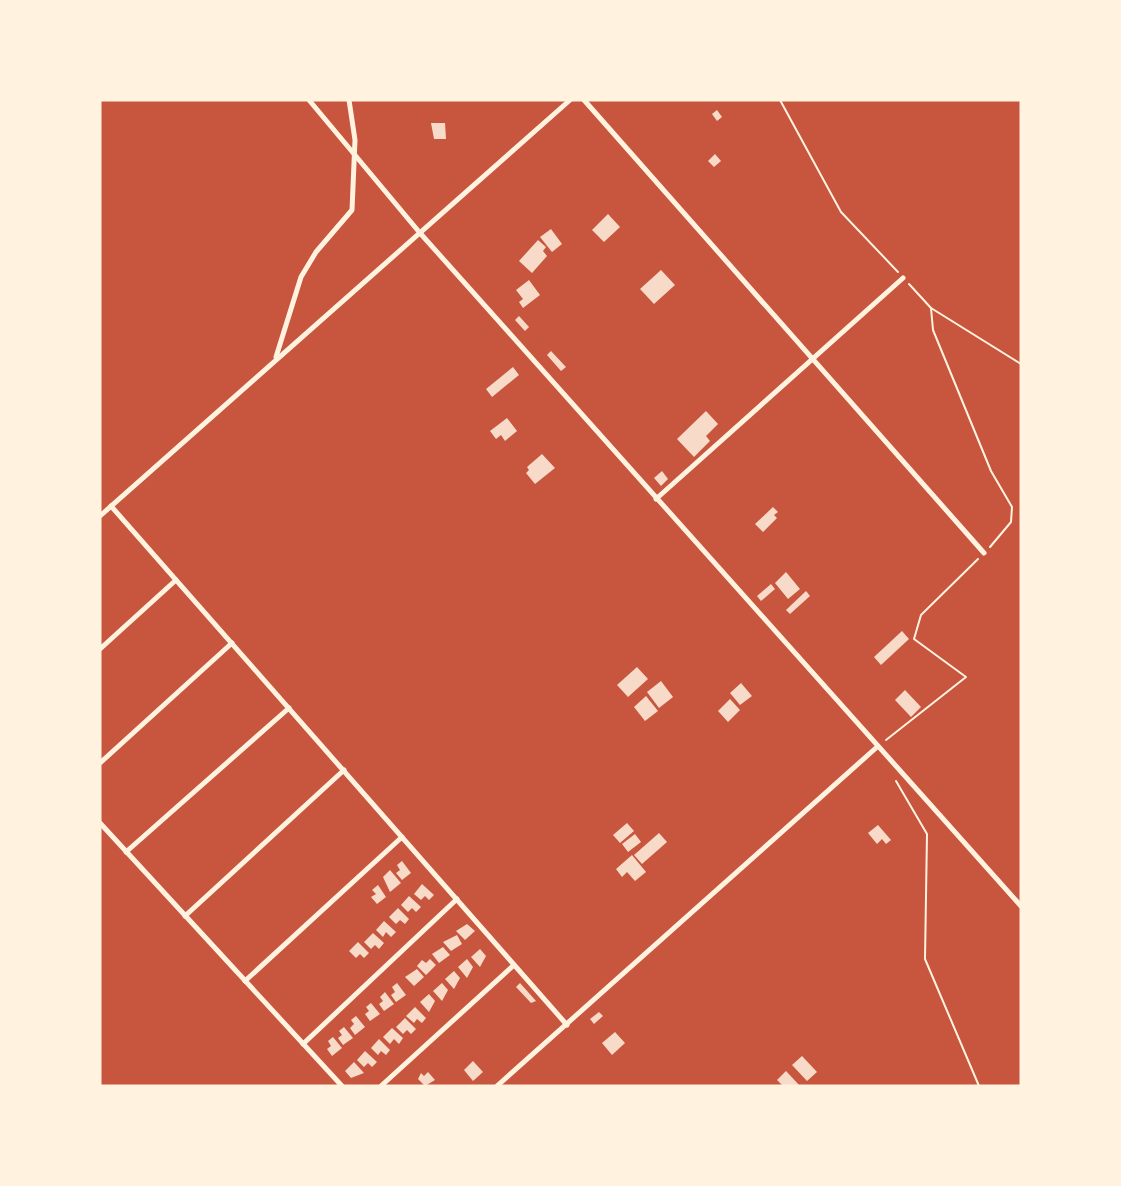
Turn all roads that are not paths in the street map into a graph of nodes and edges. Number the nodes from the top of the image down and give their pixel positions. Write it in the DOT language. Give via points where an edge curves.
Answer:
graph roads {
  1 [pos="309,100"];
  2 [pos="349,100"];
  3 [pos="569,100"];
  4 [pos="584,100"];
  5 [pos="355,154"];
  6 [pos="420,233"];
  7 [pos="903,278"];
  8 [pos="813,359"];
  9 [pos="275,360"];
  10 [pos="656,499"];
  11 [pos="111,506"];
  12 [pos="100,516"];
  13 [pos="984,553"];
  14 [pos="176,579"];
  15 [pos="232,643"];
  16 [pos="100,649"];
  17 [pos="289,708"];
  18 [pos="877,747"];
  19 [pos="100,763"];
  20 [pos="344,770"];
  21 [pos="100,823"];
  22 [pos="402,837"];
  23 [pos="126,852"];
  24 [pos="457,899"];
  25 [pos="1021,906"];
  26 [pos="185,916"];
  27 [pos="514,964"];
  28 [pos="245,981"];
  29 [pos="567,1024"];
  30 [pos="303,1044"];
  31 [pos="342,1086"];
  32 [pos="381,1086"];
  33 [pos="497,1086"];
  1 -- 5 [label="street"];
  2 -- 5 [label="street"];
  3 -- 6 [label="street"];
  4 -- 8 [label="street"];
  5 -- 6 [label="street"];
  5 -- 9 [label="street" via="352,210 301,277"];
  6 -- 9 [label="street"];
  6 -- 10 [label="street"];
  7 -- 8 [label="street"];
  8 -- 10 [label="street"];
  8 -- 13 [label="street"];
  9 -- 11 [label="street"];
  10 -- 18 [label="street"];
  11 -- 12 [label="street"];
  11 -- 14 [label="street"];
  14 -- 15 [label="street"];
  14 -- 16 [label="street"];
  15 -- 17 [label="street"];
  15 -- 19 [label="street"];
  17 -- 20 [label="street"];
  17 -- 23 [label="street"];
  18 -- 25 [label="street"];
  18 -- 29 [label="street"];
  20 -- 22 [label="street"];
  20 -- 26 [label="street"];
  21 -- 23 [label="street"];
  22 -- 24 [label="street"];
  22 -- 28 [label="street"];
  23 -- 26 [label="street"];
  24 -- 27 [label="street"];
  24 -- 30 [label="street"];
  26 -- 28 [label="street"];
  27 -- 29 [label="street"];
  27 -- 32 [label="street"];
  28 -- 30 [label="street"];
  29 -- 33 [label="street"];
  30 -- 31 [label="street"];
}
